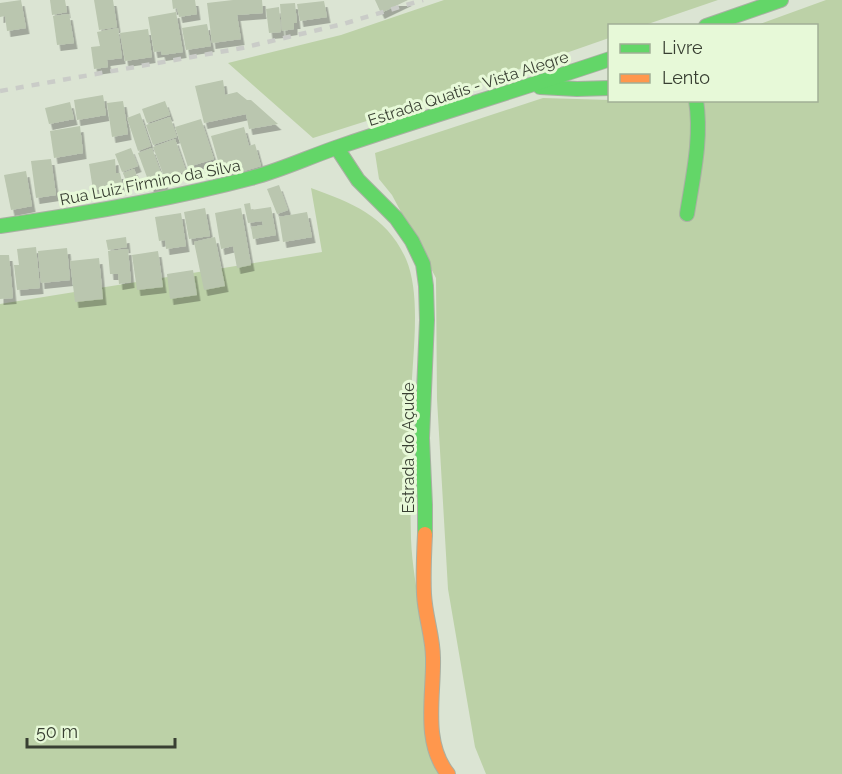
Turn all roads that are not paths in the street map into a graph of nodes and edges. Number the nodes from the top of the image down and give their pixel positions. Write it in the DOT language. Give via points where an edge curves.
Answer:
graph roads {
  1 [pos="781,0"];
  2 [pos="712,24"];
  3 [pos="608,59"];
  4 [pos="527,87"];
  5 [pos="608,88"];
  6 [pos="696,102"];
  7 [pos="337,148"];
  8 [pos="687,214"];
  9 [pos="0,226"];
  10 [pos="448,774"];
  1 -- 2 [label="street"];
  3 -- 4 [label="street, Estrada Quatis - Vista Alegre"];
  4 -- 5 [label="street"];
  4 -- 7 [label="street, Estrada Quatis - Vista Alegre"];
  6 -- 8 [label="street" via="698,133"];
  7 -- 9 [label="street, Rua Luiz Firmino da Silva" via="187,195"];
  7 -- 10 [label="street, Estrada do Açude" via="358,180 396,218 423,264 427,320 422,438 424,595 434,656 430,724 442,768"];
}
